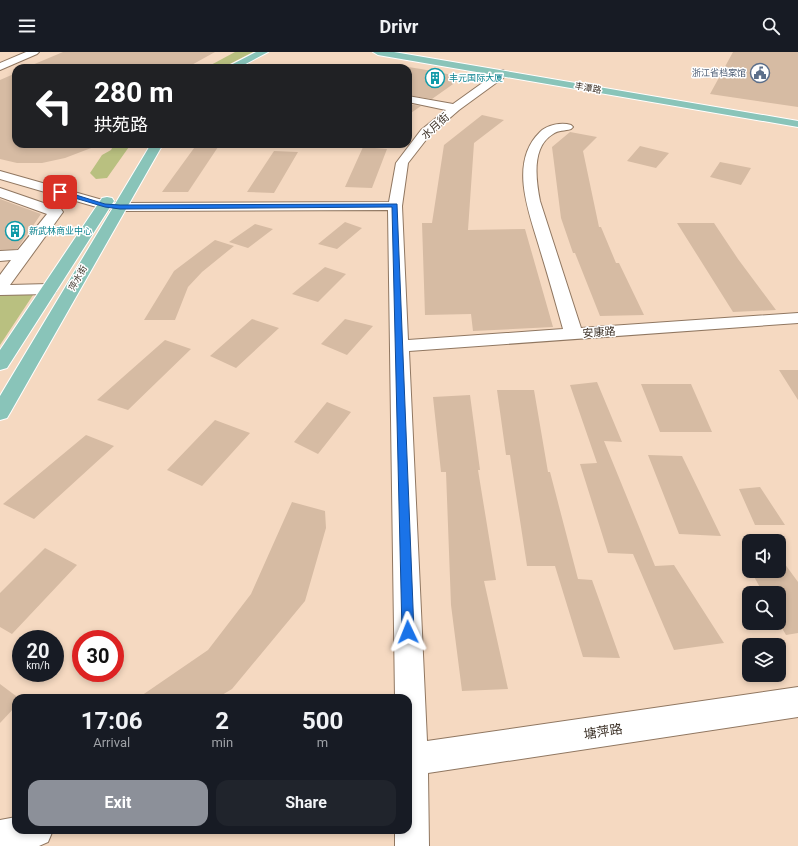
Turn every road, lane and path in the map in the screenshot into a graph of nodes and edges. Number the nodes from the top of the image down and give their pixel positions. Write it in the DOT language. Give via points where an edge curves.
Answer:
graph roads {
  1 [pos="34,52"];
  2 [pos="263,52"];
  3 [pos="276,52"];
  4 [pos="378,52"];
  5 [pos="408,52"];
  6 [pos="238,64"];
  7 [pos="254,64"];
  8 [pos="0,67"];
  9 [pos="503,73"];
  10 [pos="412,100"];
  11 [pos="456,108"];
  12 [pos="798,115"];
  13 [pos="798,124"];
  14 [pos="567,127"];
  15 [pos="153,148"];
  16 [pos="0,174"];
  17 [pos="0,192"];
  18 [pos="113,201"];
  19 [pos="395,206"];
  20 [pos="23,255"];
  21 [pos="0,256"];
  22 [pos="0,289"];
  23 [pos="49,289"];
  24 [pos="798,318"];
  25 [pos="574,334"];
  26 [pos="399,346"];
  27 [pos="0,364"];
  28 [pos="0,413"];
  29 [pos="408,694"];
  30 [pos="798,702"];
  31 [pos="412,760"];
  32 [pos="15,834"];
  33 [pos="412,834"];
  34 [pos="0,837"];
  35 [pos="412,846"];
  1 -- 8 [label="street"];
  2 -- 6 [label="main road"];
  3 -- 7 [label="main road"];
  4 -- 9 [label="main road, 丰潭路"];
  5 -- 12 [label="main road, 丰潭路"];
  9 -- 11 [label="street, 水月街"];
  9 -- 13 [label="main road, 丰潭路"];
  10 -- 11 [label="street"];
  11 -- 19 [label="street, 水月街" via="425,133 402,163"];
  14 -- 25 [label="street" via="555,128 539,139 533,154 529,182"];
  15 -- 18 [label="main road, 萍水街"];
  16 -- 18 [label="street"];
  17 -- 20 [label="street" via="56,212"];
  18 -- 19 [label="street"];
  18 -- 27 [label="main road, 萍水街"];
  18 -- 28 [label="main road, 萍水街"];
  19 -- 26 [label="street, 水月街"];
  20 -- 21 [label="street"];
  20 -- 22 [label="street"];
  22 -- 23 [label="street"];
  24 -- 25 [label="street, 安康路"];
  25 -- 26 [label="street, 安康路"];
  26 -- 29 [label="street, 水月街"];
  30 -- 31 [label="street, 塘萍路"];
  32 -- 34 [label="street"];
  33 -- 35 [label="street, 水月街"];
}
